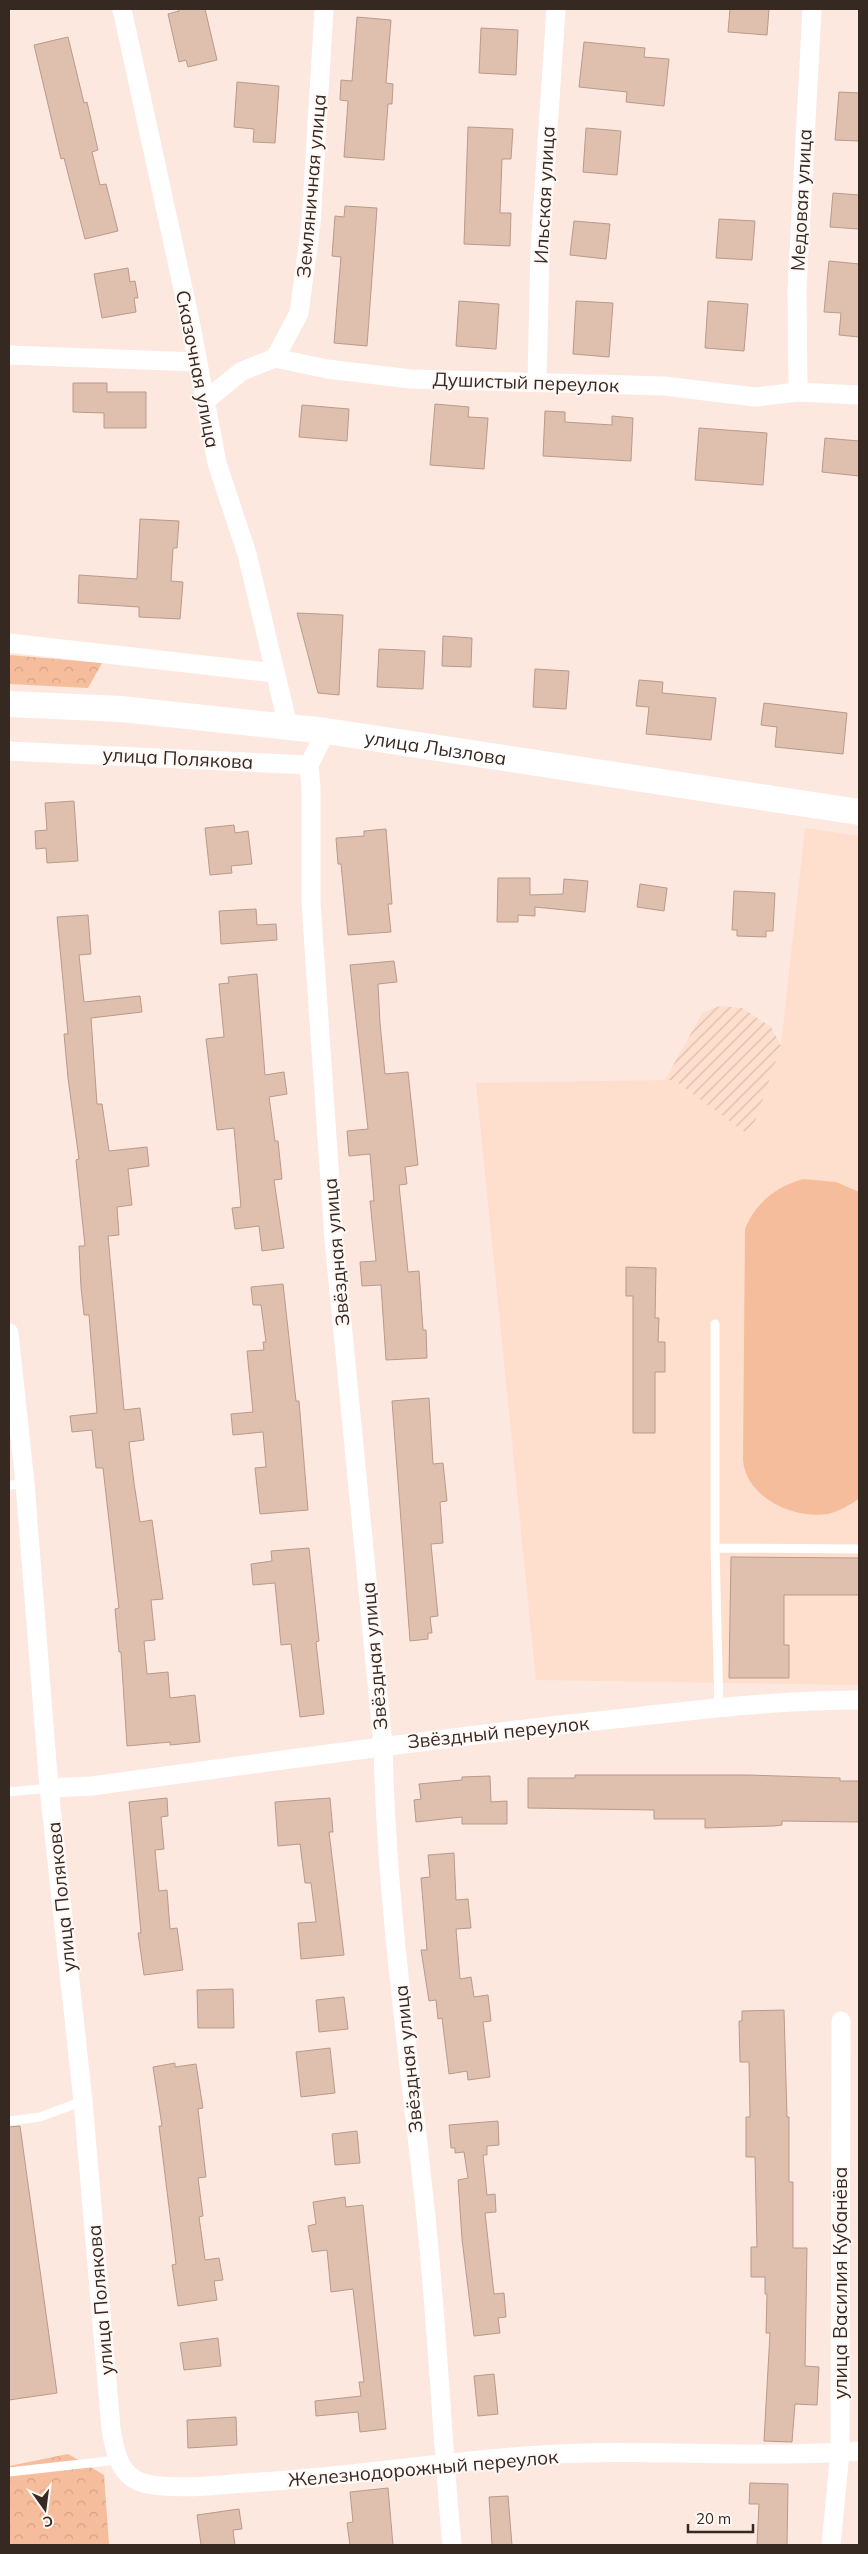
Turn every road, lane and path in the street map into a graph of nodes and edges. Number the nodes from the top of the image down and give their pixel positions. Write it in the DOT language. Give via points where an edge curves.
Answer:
graph roads {
  1 [pos="122,9"];
  2 [pos="324,9"];
  3 [pos="556,9"];
  4 [pos="812,9"];
  5 [pos="9,355"];
  6 [pos="275,358"];
  7 [pos="197,362"];
  8 [pos="536,381"];
  9 [pos="798,392"];
  10 [pos="859,395"];
  11 [pos="206,400"];
  12 [pos="9,643"];
  13 [pos="275,672"];
  14 [pos="9,704"];
  15 [pos="288,726"];
  16 [pos="326,731"];
  17 [pos="9,752"];
  18 [pos="309,765"];
  19 [pos="859,812"];
  20 [pos="715,1324"];
  21 [pos="9,1333"];
  22 [pos="17,1484"];
  23 [pos="715,1548"];
  24 [pos="859,1549"];
  25 [pos="859,1700"];
  26 [pos="720,1708"];
  27 [pos="383,1746"];
  28 [pos="49,1788"];
  29 [pos="9,1792"];
  30 [pos="841,2021"];
  31 [pos="83,2101"];
  32 [pos="9,2121"];
  33 [pos="859,2451"];
  34 [pos="840,2452"];
  35 [pos="117,2460"];
  36 [pos="444,2462"];
  37 [pos="9,2472"];
  38 [pos="452,2545"];
  39 [pos="831,2545"];
  1 -- 7 [label="street, Сказочная улица"];
  2 -- 6 [label="street, Земляничная улица" via="311,224 299,313"];
  3 -- 8 [label="street, Ильская улица" via="540,250"];
  4 -- 9 [label="street, Медовая улица" via="797,289"];
  5 -- 7 [label="street"];
  6 -- 8 [label="street, Душистый переулок" via="327,369 411,379"];
  6 -- 11 [label="street" via="242,371"];
  7 -- 11 [label="street, Сказочная улица"];
  8 -- 9 [label="street, Душистый переулок" via="664,386 755,397"];
  9 -- 10 [label="street, Душистый переулок"];
  11 -- 13 [label="street, Сказочная улица" via="217,463 248,554"];
  12 -- 13 [label="street"];
  13 -- 15 [label="street, Сказочная улица"];
  14 -- 15 [label="main road, улица Лызлова" via="121,709"];
  15 -- 16 [label="main road, улица Лызлова"];
  16 -- 18 [label="street"];
  16 -- 19 [label="main road, улица Лызлова"];
  17 -- 18 [label="street, улица Полякова"];
  18 -- 27 [label="street, Звёздная улица" via="311,903 334,1240"];
  20 -- 23 [label="lane"];
  21 -- 22 [label="street, улица Полякова"];
  22 -- 28 [label="street, улица Полякова"];
  23 -- 24 [label="lane"];
  23 -- 26 [label="lane"];
  25 -- 26 [label="street, Звёздный переулок"];
  26 -- 27 [label="street, Звёздный переулок"];
  27 -- 28 [label="street, Звёздный переулок" via="92,1786"];
  27 -- 36 [label="street, Звёздная улица" via="391,1882 424,2200"];
  28 -- 29 [label="lane"];
  28 -- 31 [label="street, улица Полякова"];
  30 -- 34 [label="street, улица Василия Кубанёва"];
  31 -- 32 [label="lane" via="40,2117"];
  31 -- 35 [label="street, улица Полякова" via="111,2429"];
  33 -- 34 [label="street, Железнодорожный переулок"];
  34 -- 36 [label="street, Железнодорожный переулок" via="543,2455"];
  34 -- 39 [label="street, улица Василия Кубанёва"];
  35 -- 36 [label="street, Железнодорожный переулок" via="132,2478 146,2484 198,2486 302,2480"];
  35 -- 37 [label="lane"];
  36 -- 38 [label="street, Звёздная улица"];
}
